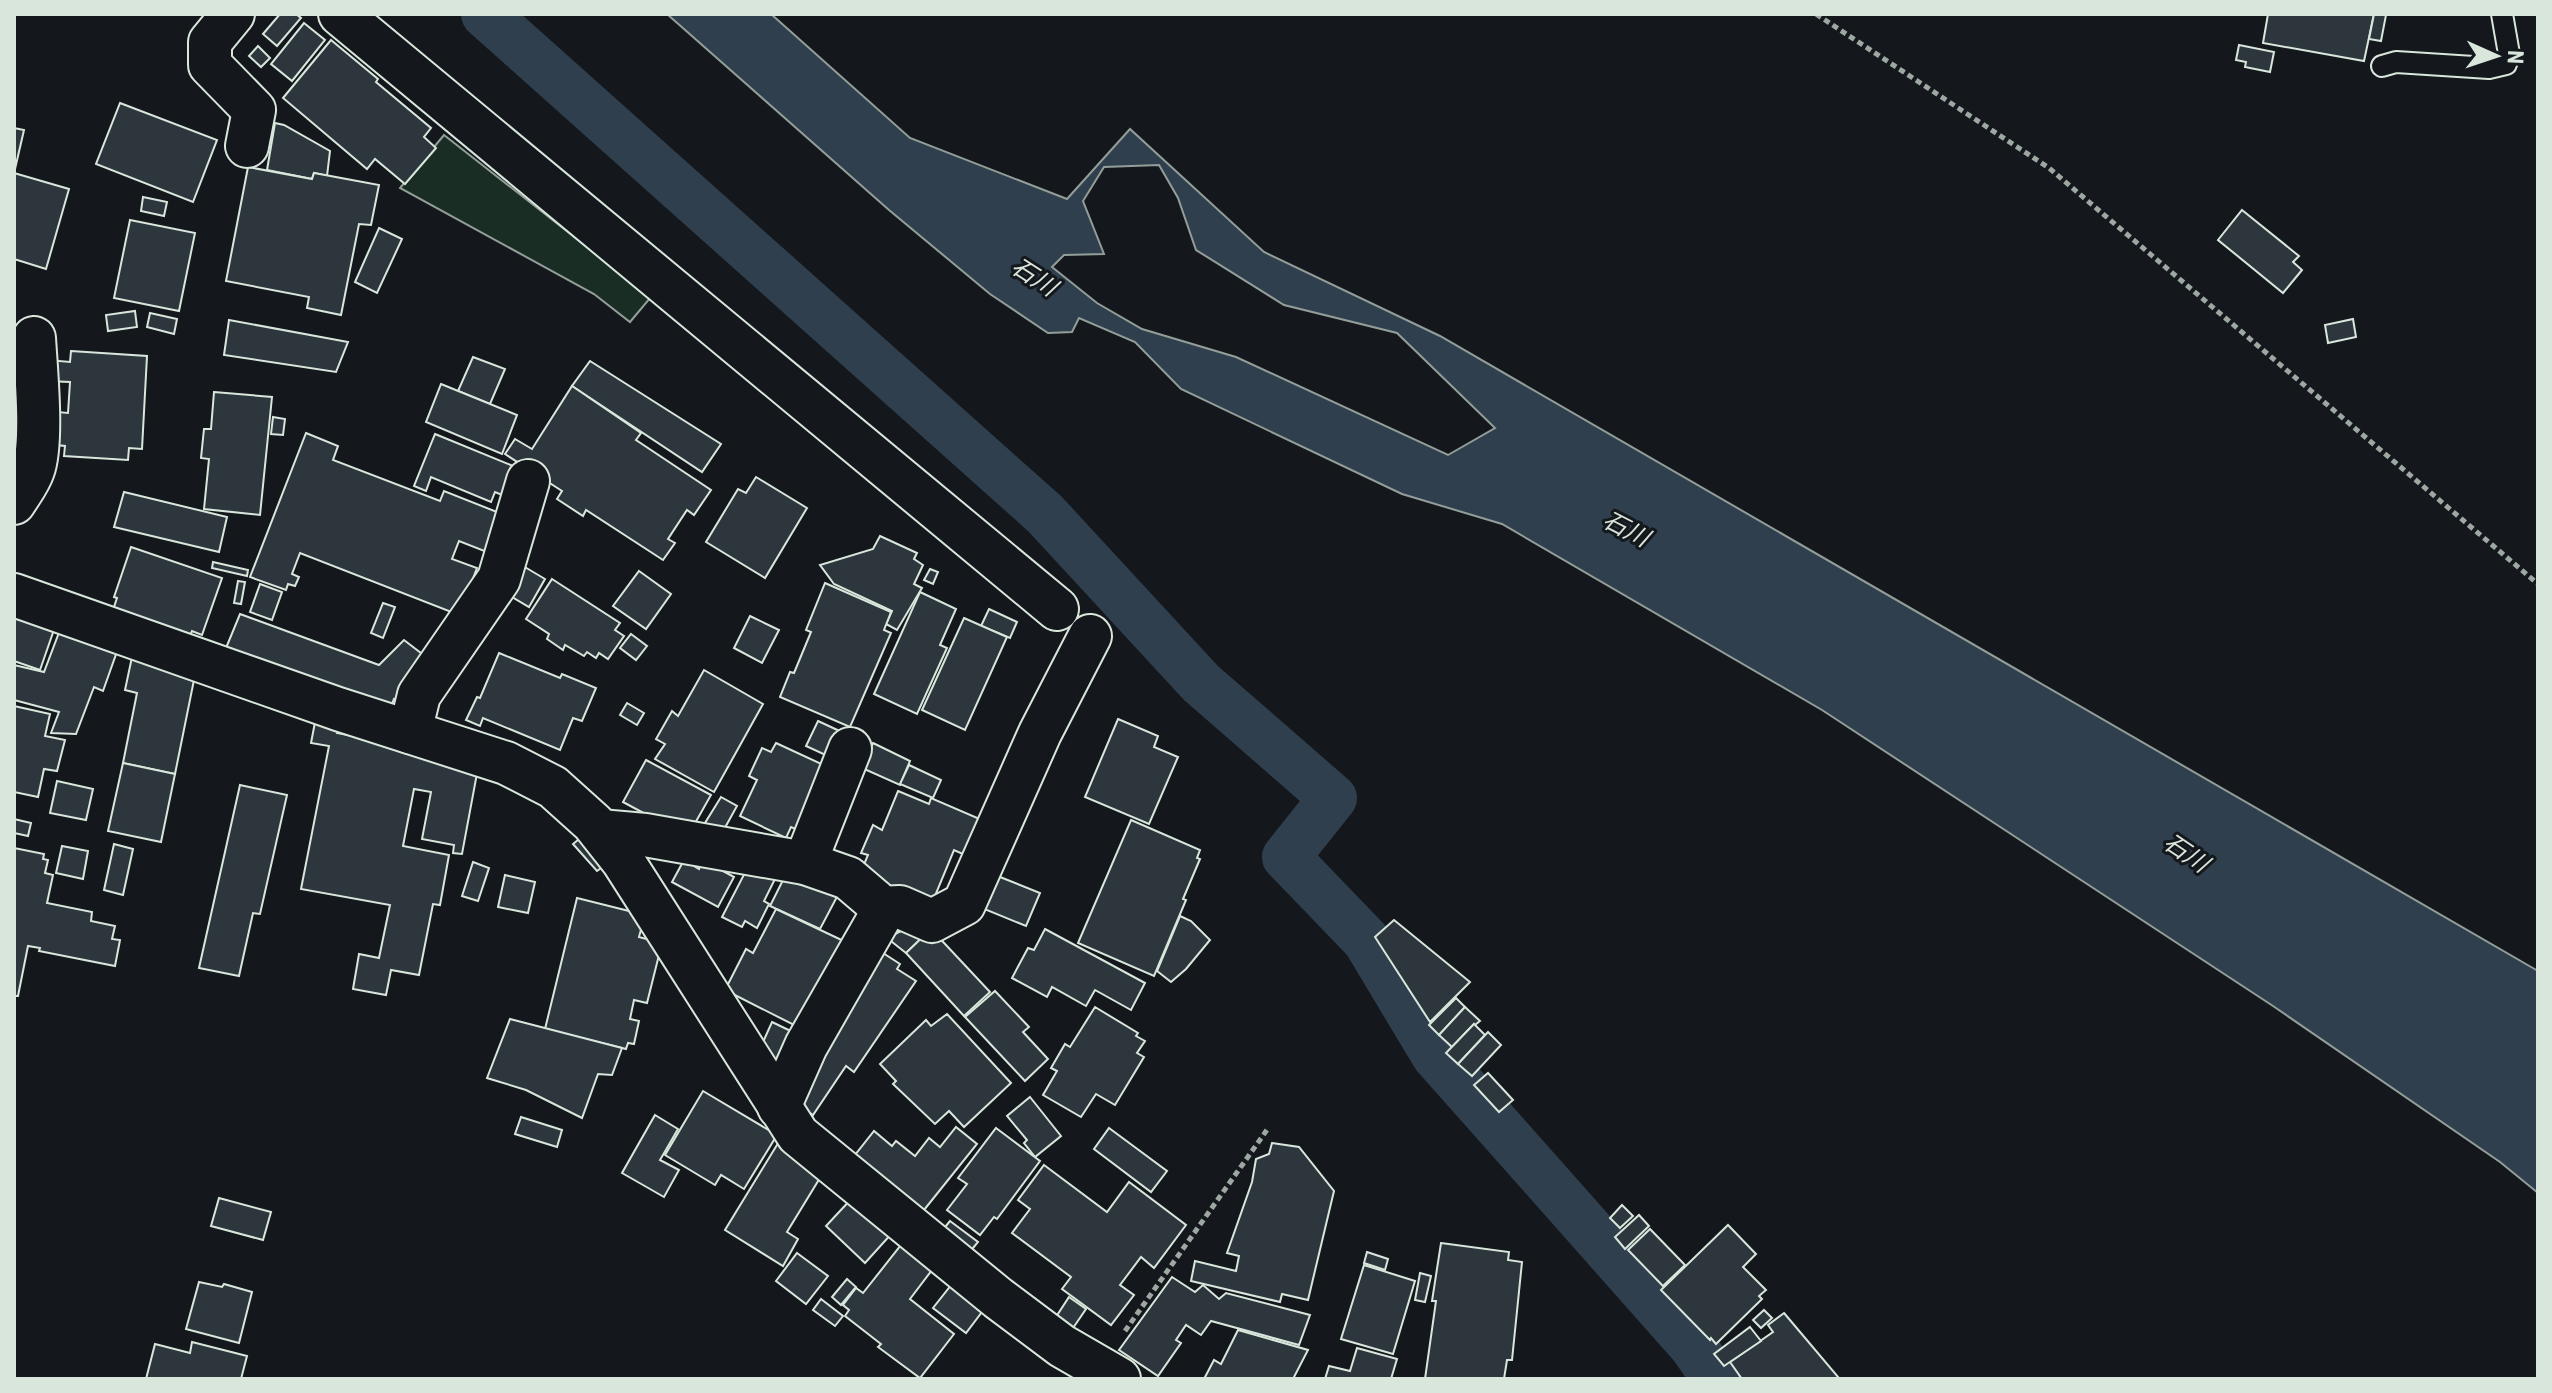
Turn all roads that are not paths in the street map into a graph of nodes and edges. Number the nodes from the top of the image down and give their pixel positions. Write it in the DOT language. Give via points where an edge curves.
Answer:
graph roads {
  1 [pos="233,14"];
  2 [pos="340,14"];
  3 [pos="2502,14"];
  4 [pos="2382,66"];
  5 [pos="247,146"];
  6 [pos="34,338"];
  7 [pos="528,481"];
  8 [pos="14,503"];
  9 [pos="14,595"];
  10 [pos="1057,609"];
  11 [pos="1090,636"];
  12 [pos="410,732"];
  13 [pos="850,749"];
  14 [pos="600,831"];
  15 [pos="805,863"];
  16 [pos="878,908"];
  17 [pos="779,1107"];
  18 [pos="1109,1373"];
  1 -- 5 [label="street" via="210,42 210,65 254,110"];
  2 -- 10 [label="street"];
  3 -- 4 [label="lane" via="2506,64"];
  6 -- 8 [label="street" via="36,453"];
  7 -- 12 [label="street" via="499,579 419,695"];
  9 -- 12 [label="street"];
  11 -- 16 [label="street" via="964,904 932,921 900,907"];
  12 -- 14 [label="street" via="506,763 553,787"];
  13 -- 15 [label="street"];
  14 -- 15 [label="street"];
  14 -- 17 [label="street"];
  15 -- 16 [label="street" via="848,878"];
  16 -- 17 [label="street" via="881,915 806,1046"];
  17 -- 18 [label="street" via="798,1135 998,1298"];
}
